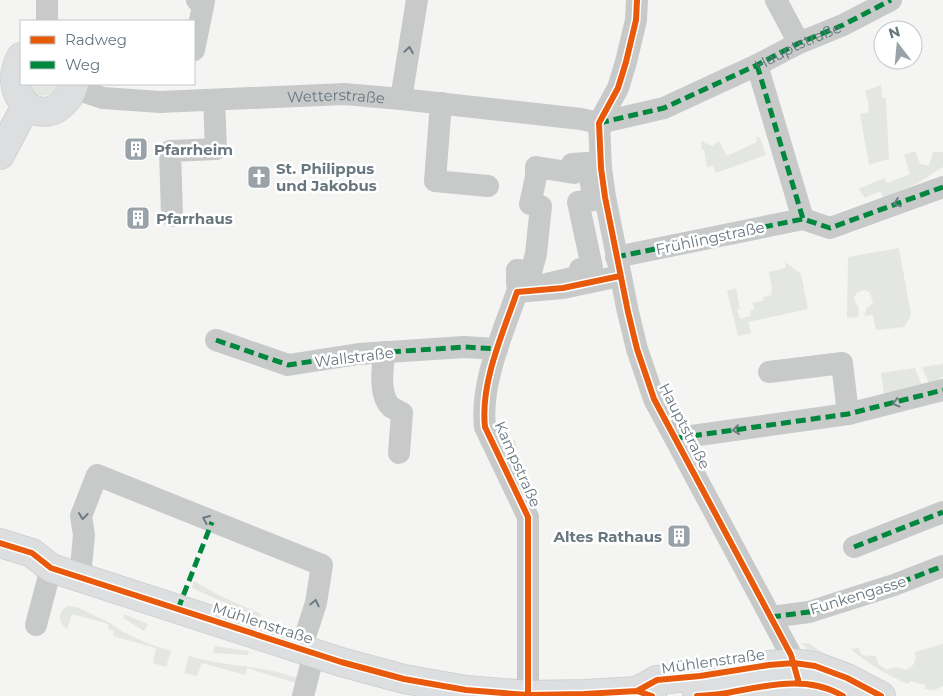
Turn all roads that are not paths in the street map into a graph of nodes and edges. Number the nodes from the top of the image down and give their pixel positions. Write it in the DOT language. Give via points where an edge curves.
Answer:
graph roads {
  1 [pos="47,0"];
  2 [pos="197,0"];
  3 [pos="417,0"];
  4 [pos="637,0"];
  5 [pos="776,0"];
  6 [pos="891,0"];
  7 [pos="47,20"];
  8 [pos="799,43"];
  9 [pos="195,45"];
  10 [pos="757,65"];
  11 [pos="11,69"];
  12 [pos="74,86"];
  13 [pos="402,98"];
  14 [pos="214,100"];
  15 [pos="441,103"];
  16 [pos="27,108"];
  17 [pos="599,124"];
  18 [pos="0,153"];
  19 [pos="488,186"];
  20 [pos="943,187"];
  21 [pos="172,216"];
  22 [pos="804,219"];
  23 [pos="591,260"];
  24 [pos="618,266"];
  25 [pos="216,340"];
  26 [pos="497,349"];
  27 [pos="384,352"];
  28 [pos="770,372"];
  29 [pos="943,390"];
  30 [pos="848,414"];
  31 [pos="677,438"];
  32 [pos="399,453"];
  33 [pos="943,512"];
  34 [pos="0,543"];
  35 [pos="854,547"];
  36 [pos="0,562"];
  37 [pos="943,566"];
  38 [pos="65,573"];
  39 [pos="56,605"];
  40 [pos="771,617"];
  41 [pos="36,625"];
  42 [pos="315,653"];
  43 [pos="797,673"];
  44 [pos="644,694"];
  45 [pos="303,696"];
  46 [pos="316,696"];
  47 [pos="528,696"];
  48 [pos="697,696"];
  49 [pos="843,696"];
  50 [pos="881,696"];
  1 -- 7 [label="street"];
  2 -- 9 [label="street" via="204,1"];
  13 -- 3 [label="street, one-way"];
  4 -- 17 [label="street" via="636,20 626,62 618,88"];
  5 -- 8 [label="street"];
  6 -- 8 [label="street, Hauptstraße"];
  8 -- 10 [label="street, Hauptstraße"];
  10 -- 17 [label="street, Hauptstraße" via="664,108"];
  10 -- 22 [label="street"];
  11 -- 16 [label="main road" via="13,91"];
  12 -- 14 [label="street, Wetterstraße" via="103,98 160,102"];
  12 -- 16 [label="main road, Wetterstraße" via="71,95 52,110 41,112"];
  13 -- 14 [label="street, Wetterstraße" via="344,94"];
  13 -- 15 [label="street, Wetterstraße"];
  14 -- 21 [label="street" via="216,149 170,151"];
  15 -- 17 [label="street, Wetterstraße" via="581,119"];
  15 -- 19 [label="street" via="435,181"];
  16 -- 18 [label="main road"];
  17 -- 24 [label="street, Hauptstraße" via="601,168"];
  20 -- 22 [label="street, one-way" via="830,228"];
  22 -- 24 [label="street, Frühlingstraße"];
  23 -- 23 [label="street" via="592,266 580,269 581,276 542,285 517,284 517,270 531,272 536,254 541,206 530,204 536,167 574,173 572,164 587,163 594,200 578,202"];
  24 -- 26 [label="street, Kampstraße" via="563,288 518,292"];
  24 -- 31 [label="street, Hauptstraße" via="637,349 654,399"];
  25 -- 27 [label="street, Wallstraße" via="288,366"];
  26 -- 27 [label="street, Wallstraße" via="464,347"];
  26 -- 47 [label="street, Kampstraße" via="484,416 488,437 528,518"];
  27 -- 32 [label="street" via="385,397 391,407 402,413"];
  28 -- 30 [label="street" via="842,363"];
  29 -- 30 [label="street, one-way"];
  30 -- 31 [label="street, one-way"];
  31 -- 40 [label="street, Hauptstraße"];
  33 -- 35 [label="street"];
  34 -- 38 [label="main road, Mühlenstraße" via="32,553"];
  36 -- 38 [label="main road, Mühlenstraße" via="28,570"];
  37 -- 40 [label="street, Funkengasse" via="809,612"];
  38 -- 39 [label="street"];
  38 -- 41 [label="street"];
  38 -- 42 [label="main road, Mühlenstraße"];
  42 -- 38 [label="street, one-way" via="316,603 322,566 97,475 81,516 84,535"];
  40 -- 43 [label="street, Hauptstraße"];
  42 -- 45 [label="street"];
  42 -- 46 [label="street"];
  42 -- 47 [label="main road, Mühlenstraße" via="404,679"];
  43 -- 44 [label="main road, Mühlenstraße" via="769,665 657,680"];
  43 -- 48 [label="main road" via="779,684"];
  43 -- 49 [label="main road"];
  43 -- 50 [label="main road" via="815,666"];
  44 -- 47 [label="main road, Mühlenstraße"];
}
